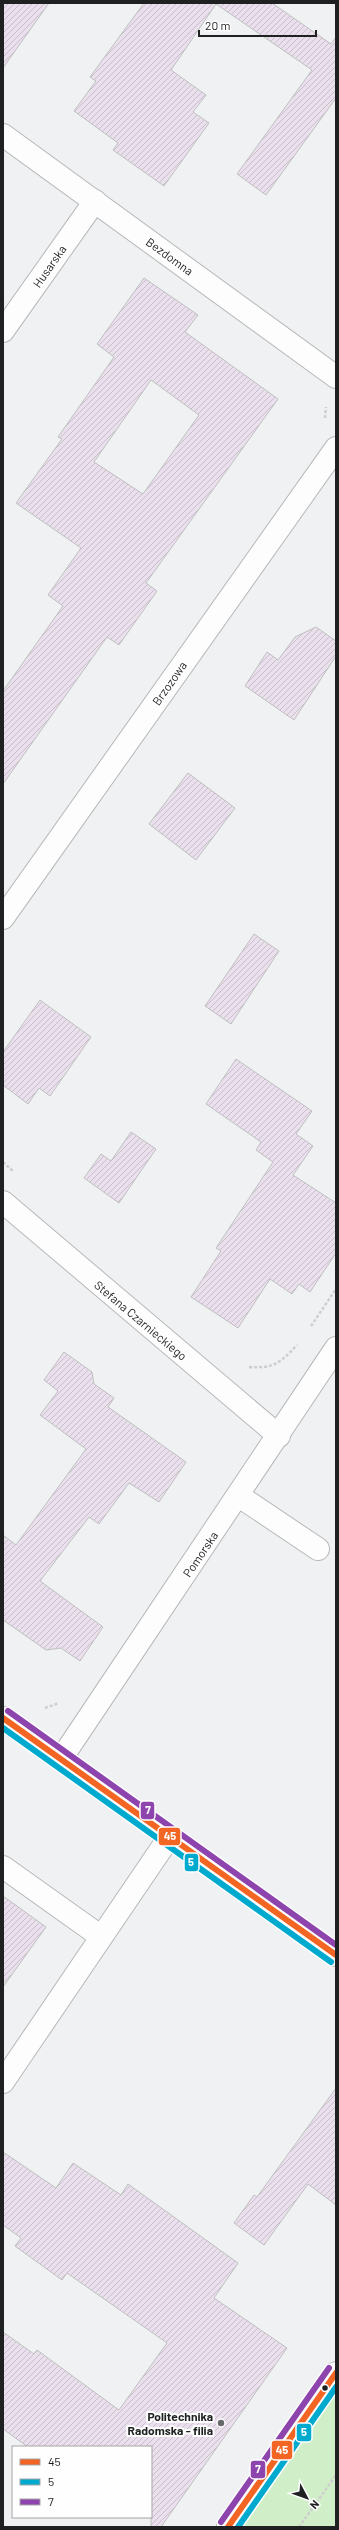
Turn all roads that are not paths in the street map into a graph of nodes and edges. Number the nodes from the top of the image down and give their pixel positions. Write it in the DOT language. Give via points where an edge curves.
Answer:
graph roads {
  1 [pos="3,135"];
  2 [pos="95,201"];
  3 [pos="3,331"];
  4 [pos="336,377"];
  5 [pos="336,448"];
  6 [pos="3,918"];
  7 [pos="3,1202"];
  8 [pos="336,1348"];
  9 [pos="279,1436"];
  10 [pos="239,1496"];
  11 [pos="318,1548"];
  12 [pos="3,1718"];
  13 [pos="61,1759"];
  14 [pos="170,1836"];
  15 [pos="3,1867"];
  16 [pos="100,1936"];
  17 [pos="336,1955"];
  18 [pos="3,2082"];
  19 [pos="336,2373"];
  20 [pos="228,2527"];
  1 -- 2 [label="street, Bezdomna"];
  2 -- 3 [label="street, Husarska"];
  2 -- 4 [label="street, Bezdomna"];
  5 -- 6 [label="street, Brzozowa"];
  7 -- 9 [label="street, Stefana Czarnieckiego"];
  8 -- 9 [label="street, Pomorska"];
  9 -- 10 [label="street, Pomorska"];
  10 -- 11 [label="street"];
  10 -- 13 [label="street, Pomorska"];
  12 -- 13 [label="street"];
  13 -- 14 [label="street"];
  14 -- 16 [label="street"];
  14 -- 17 [label="street"];
  15 -- 16 [label="street"];
  16 -- 18 [label="street"];
  19 -- 20 [label="street"];
}
